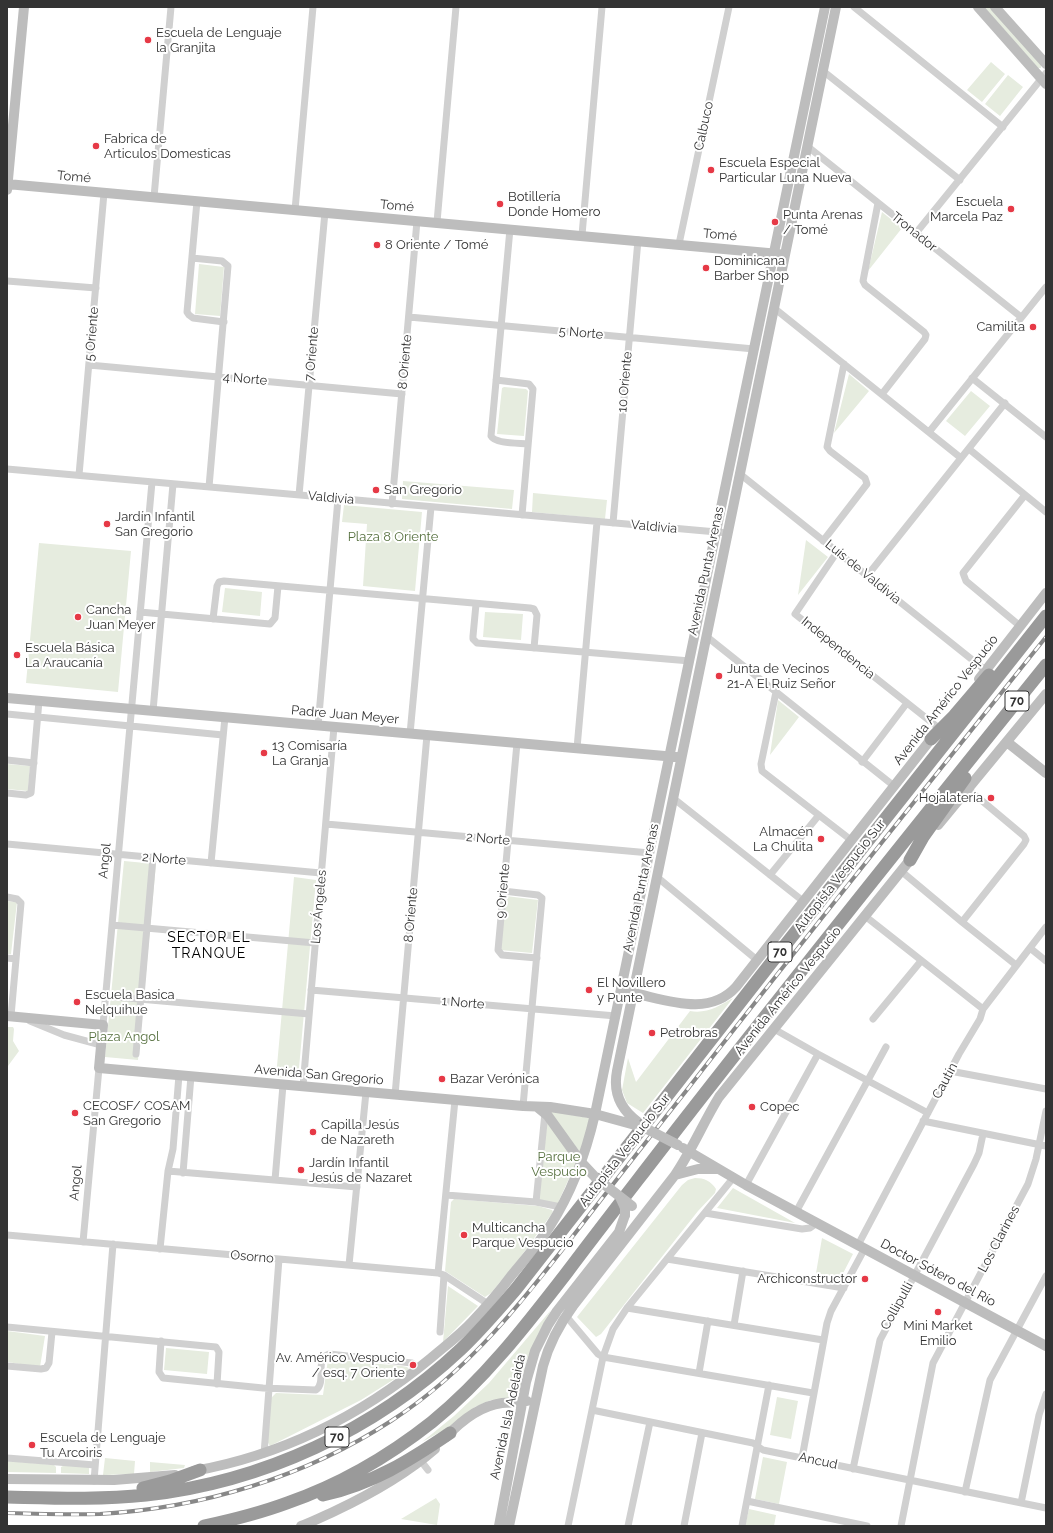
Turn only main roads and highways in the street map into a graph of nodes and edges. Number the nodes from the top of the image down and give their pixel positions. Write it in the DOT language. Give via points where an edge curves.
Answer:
graph roads {
  1 [pos="24,7"];
  2 [pos="825,7"];
  3 [pos="836,7"];
  4 [pos="978,7"];
  5 [pos="995,7"];
  6 [pos="1046,64"];
  7 [pos="1044,79"];
  8 [pos="7,186"];
  9 [pos="774,253"];
  10 [pos="785,254"];
  11 [pos="1046,593"];
  12 [pos="1046,606"];
  13 [pos="1046,616"];
  14 [pos="1046,665"];
  15 [pos="1046,694"];
  16 [pos="7,698"];
  17 [pos="987,738"];
  18 [pos="931,740"];
  19 [pos="1007,742"];
  20 [pos="670,756"];
  21 [pos="681,757"];
  22 [pos="1046,773"];
  23 [pos="910,860"];
  24 [pos="633,993"];
  25 [pos="619,1000"];
  26 [pos="9,1016"];
  27 [pos="99,1068"];
  28 [pos="541,1110"];
  29 [pos="595,1114"];
  30 [pos="636,1123"];
  31 [pos="647,1129"];
  32 [pos="689,1152"];
  33 [pos="581,1162"];
  34 [pos="722,1170"];
  35 [pos="675,1175"];
  36 [pos="620,1198"];
  37 [pos="650,1207"];
  38 [pos="1046,1346"];
  39 [pos="536,1394"];
  40 [pos="522,1402"];
  41 [pos="450,1433"];
  42 [pos="200,1470"];
  43 [pos="7,1478"];
  44 [pos="7,1497"];
  45 [pos="113,1498"];
  46 [pos="288,1503"];
  47 [pos="204,1526"];
  48 [pos="303,1526"];
  49 [pos="499,1526"];
  50 [pos="509,1526"];
  1 -- 8 [label="main road"];
  2 -- 9 [label="main road, Avenida Punta Arenas"];
  3 -- 10 [label="main road, Avenida Punta Arenas"];
  4 -- 7 [label="main road"];
  5 -- 6 [label="main road"];
  8 -- 9 [label="main road, Tomé"];
  9 -- 10 [label="main road, Tomé"];
  9 -- 20 [label="main road, Avenida Punta Arenas"];
  10 -- 21 [label="main road, Avenida Punta Arenas"];
  11 -- 18 [label="main road, Avenida Américo Vespucio"];
  12 -- 18 [label="highway"];
  13 -- 45 [label="highway, Autopista Vespucio Sur / 70" via="516,1289 460,1349 426,1380 383,1410 347,1432 300,1454 257,1471 219,1482 167,1492"];
  14 -- 17 [label="highway, 70"];
  15 -- 19 [label="main road, Avenida Américo Vespucio"];
  16 -- 20 [label="main road, Padre Juan Meyer"];
  17 -- 23 [label="highway" via="971,769 923,837"];
  17 -- 46 [label="highway, 70" via="747,1039 494,1363 447,1409 399,1446 337,1482"];
  18 -- 24 [label="main road, Avenida Américo Vespucio" via="732,991 710,1003 690,1004"];
  19 -- 22 [label="main road"];
  19 -- 23 [label="main road, Avenida Américo Vespucio"];
  20 -- 21 [label="main road, Padre Juan Meyer"];
  20 -- 25 [label="main road, Avenida Punta Arenas"];
  21 -- 24 [label="main road, Avenida Punta Arenas"];
  23 -- 32 [label="main road, Avenida Américo Vespucio" via="719,1097"];
  24 -- 25 [label="main road" via="625,994"];
  24 -- 30 [label="main road, Avenida Punta Arenas" via="615,1081 617,1095 623,1107"];
  25 -- 29 [label="main road, Avenida Punta Arenas"];
  26 -- 27 [label="main road, Angol" via="103,1025"];
  27 -- 28 [label="main road, Avenida San Gregorio" via="523,1106"];
  28 -- 29 [label="main road, Avenida San Gregorio" via="550,1107"];
  28 -- 33 [label="main road"];
  29 -- 30 [label="main road"];
  29 -- 33 [label="main road"];
  30 -- 31 [label="main road, Avenida Punta Arenas, bridge"];
  31 -- 32 [label="main road, Doctor Sótero del Río, bridge"];
  32 -- 34 [label="main road, Doctor Sótero del Río"];
  32 -- 35 [label="main road, Avenida Américo Vespucio"];
  33 -- 36 [label="main road, bridge"];
  33 -- 42 [label="main road" via="561,1207 538,1242 488,1304 457,1337 383,1395 331,1425 264,1454"];
  34 -- 35 [label="main road" via="698,1169"];
  34 -- 38 [label="main road, Doctor Sótero del Río"];
  35 -- 37 [label="main road, Avenida Américo Vespucio"];
  36 -- 37 [label="main road, bridge" via="632,1206"];
  36 -- 40 [label="main road, Avenida Isla Adelaida, bridge" via="625,1215 619,1232 548,1325 531,1362"];
  37 -- 39 [label="main road, Avenida Américo Vespucio" via="566,1316 551,1344"];
  39 -- 40 [label="main road" via="530,1400"];
  39 -- 50 [label="main road"];
  40 -- 41 [label="main road" via="482,1409"];
  40 -- 49 [label="main road, Avenida Isla Adelaida"];
  41 -- 46 [label="highway" via="416,1457 388,1472 339,1491"];
  41 -- 48 [label="main road" via="421,1461 385,1486"];
  42 -- 43 [label="main road" via="152,1478"];
  42 -- 45 [label="highway"];
  44 -- 45 [label="highway, Autopista Vespucio Sur / 70"];
  46 -- 47 [label="highway, 70"];
}
